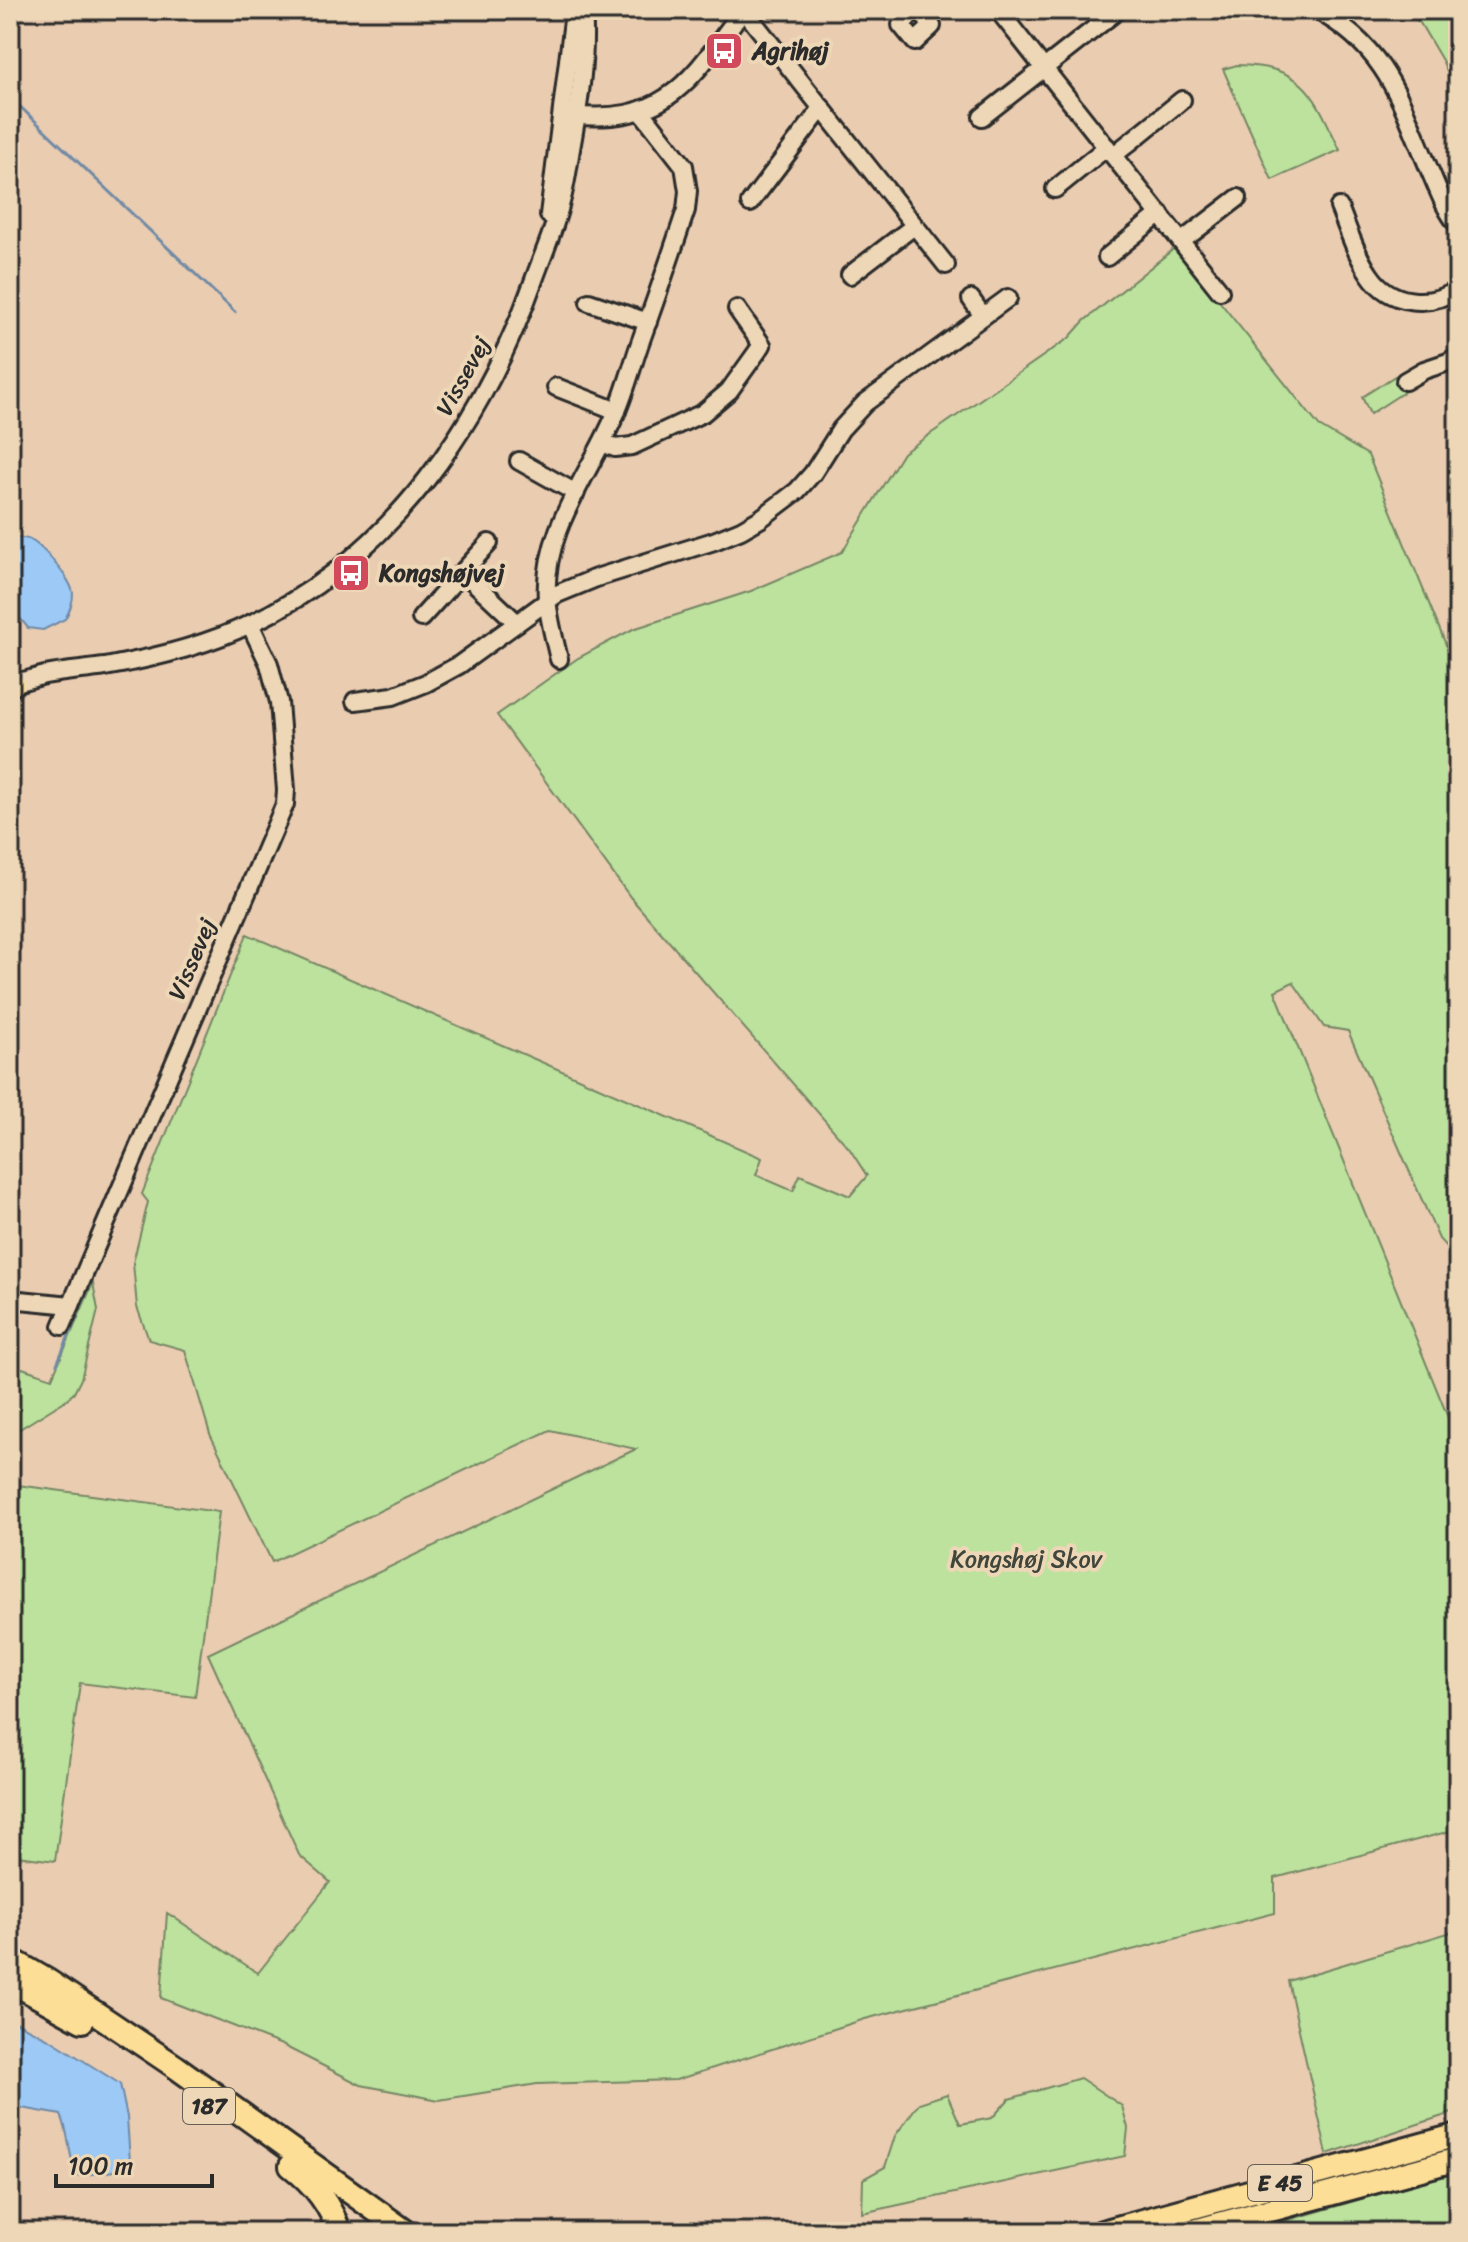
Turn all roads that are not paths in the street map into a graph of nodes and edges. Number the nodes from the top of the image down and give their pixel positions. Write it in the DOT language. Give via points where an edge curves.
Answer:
graph roads {
  1 [pos="574,10"];
  2 [pos="583,10"];
  3 [pos="744,10"];
  4 [pos="998,10"];
  5 [pos="1118,10"];
  6 [pos="1316,10"];
  7 [pos="1044,69"];
  8 [pos="1182,100"];
  9 [pos="822,108"];
  10 [pos="641,111"];
  11 [pos="570,115"];
  12 [pos="982,117"];
  13 [pos="1110,151"];
  14 [pos="1055,189"];
  15 [pos="1238,198"];
  16 [pos="750,203"];
  17 [pos="1339,207"];
  18 [pos="1160,214"];
  19 [pos="1458,225"];
  20 [pos="914,226"];
  21 [pos="1182,241"];
  22 [pos="1107,257"];
  23 [pos="946,265"];
  24 [pos="850,275"];
  25 [pos="1458,289"];
  26 [pos="1220,291"];
  27 [pos="1008,298"];
  28 [pos="971,299"];
  29 [pos="589,302"];
  30 [pos="737,309"];
  31 [pos="983,316"];
  32 [pos="648,322"];
  33 [pos="762,345"];
  34 [pos="1458,356"];
  35 [pos="770,362"];
  36 [pos="1405,381"];
  37 [pos="556,387"];
  38 [pos="617,411"];
  39 [pos="602,443"];
  40 [pos="519,461"];
  41 [pos="576,493"];
  42 [pos="489,543"];
  43 [pos="463,572"];
  44 [pos="547,599"];
  45 [pos="421,618"];
  46 [pos="517,623"];
  47 [pos="250,624"];
  48 [pos="559,659"];
  49 [pos="11,681"];
  50 [pos="355,701"];
  51 [pos="10,1299"];
  52 [pos="71,1305"];
  53 [pos="62,1326"];
  54 [pos="12,1966"];
  55 [pos="1458,2135"];
  56 [pos="1458,2159"];
  57 [pos="339,2232"];
  58 [pos="406,2232"];
  59 [pos="1102,2232"];
  60 [pos="1190,2232"];
  1 -- 11 [label="street"];
  2 -- 11 [label="street" via="583,51"];
  3 -- 9 [label="street"];
  3 -- 10 [label="street" via="684,84"];
  4 -- 7 [label="street"];
  5 -- 7 [label="street"];
  6 -- 19 [label="street" via="1352,33 1381,64"];
  7 -- 12 [label="street"];
  7 -- 13 [label="street"];
  8 -- 13 [label="street"];
  9 -- 16 [label="street"];
  9 -- 20 [label="street"];
  10 -- 11 [label="street"];
  10 -- 32 [label="street" via="684,166 688,191"];
  11 -- 47 [label="street, Vissevej" via="544,253 522,313 490,382 434,472 345,565"];
  13 -- 14 [label="street"];
  13 -- 18 [label="street"];
  15 -- 21 [label="street"];
  17 -- 25 [label="street" via="1369,274 1385,290 1426,301"];
  18 -- 21 [label="street"];
  18 -- 22 [label="street"];
  20 -- 23 [label="street"];
  20 -- 24 [label="street"];
  21 -- 26 [label="street"];
  27 -- 31 [label="street"];
  28 -- 31 [label="street"];
  29 -- 32 [label="street"];
  30 -- 33 [label="street"];
  31 -- 44 [label="street" via="865,403 813,473 778,506 714,541"];
  32 -- 38 [label="street"];
  33 -- 35 [label="street"];
  33 -- 39 [label="street" via="729,391 703,413 632,446"];
  34 -- 36 [label="street"];
  37 -- 38 [label="street"];
  38 -- 39 [label="street"];
  39 -- 41 [label="street"];
  40 -- 41 [label="street"];
  41 -- 44 [label="street" via="554,542"];
  42 -- 43 [label="street"];
  43 -- 45 [label="street"];
  43 -- 46 [label="street"];
  44 -- 46 [label="street"];
  44 -- 48 [label="street"];
  46 -- 50 [label="street" via="426,683 393,696"];
  47 -- 49 [label="street, Vissevej" via="174,653"];
  47 -- 52 [label="street, Vissevej" via="279,702 285,804"];
  51 -- 52 [label="street"];
  52 -- 53 [label="street, Vissevej"];
  54 -- 57 [label="highway, 187" via="55,2004 296,2170 327,2205"];
  54 -- 58 [label="highway, 187" via="176,2067"];
  55 -- 59 [label="highway, E 45"];
  56 -- 60 [label="highway, E 45"];
}
